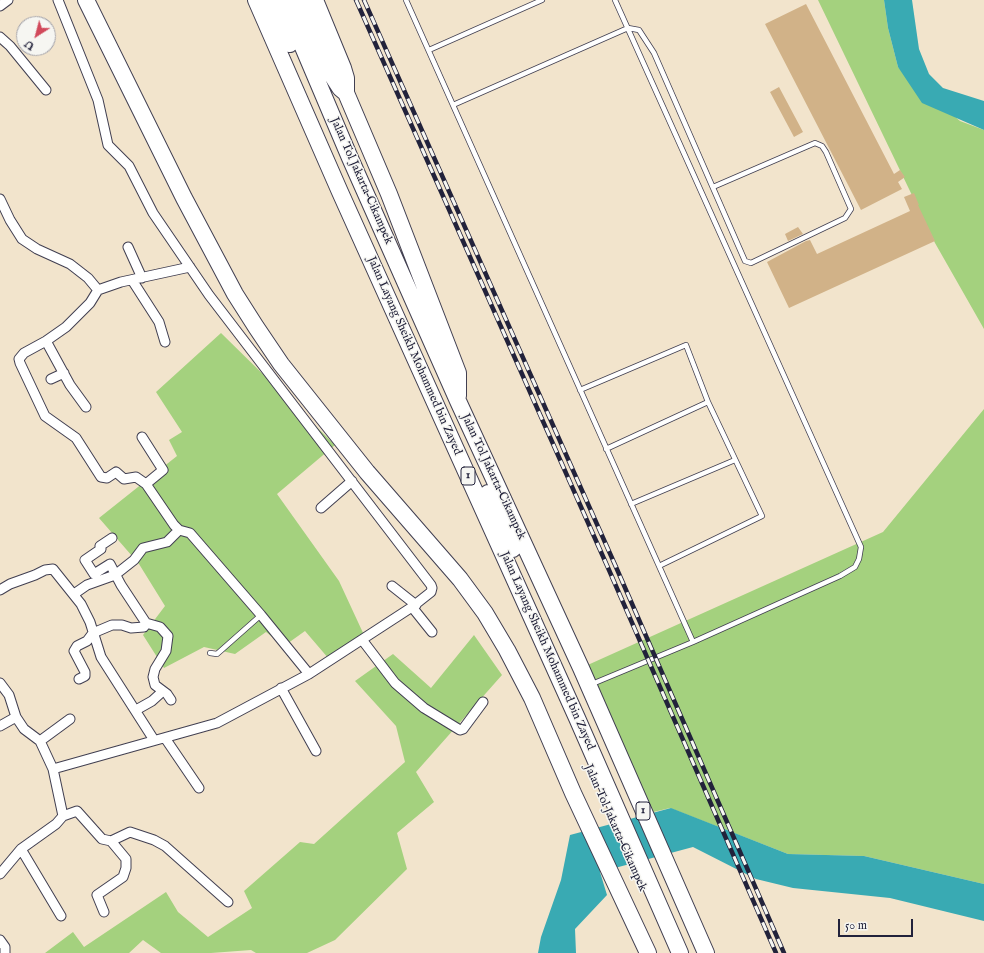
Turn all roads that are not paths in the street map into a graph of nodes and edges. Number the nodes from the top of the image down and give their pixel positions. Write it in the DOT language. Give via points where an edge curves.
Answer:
graph roads {
  1 [pos="8,0"];
  2 [pos="58,0"];
  3 [pos="86,0"];
  4 [pos="249,0"];
  5 [pos="256,0"];
  6 [pos="270,0"];
  7 [pos="283,0"];
  8 [pos="299,0"];
  9 [pos="315,0"];
  10 [pos="406,0"];
  11 [pos="542,0"];
  12 [pos="615,0"];
  13 [pos="0,6"];
  14 [pos="628,28"];
  15 [pos="0,37"];
  16 [pos="429,50"];
  17 [pos="46,90"];
  18 [pos="346,93"];
  19 [pos="453,105"];
  20 [pos="713,187"];
  21 [pos="0,199"];
  22 [pos="128,247"];
  23 [pos="190,267"];
  24 [pos="142,278"];
  25 [pos="132,280"];
  26 [pos="98,290"];
  27 [pos="46,341"];
  28 [pos="165,342"];
  29 [pos="64,373"];
  30 [pos="51,379"];
  31 [pos="580,390"];
  32 [pos="458,401"];
  33 [pos="708,402"];
  34 [pos="86,407"];
  35 [pos="142,437"];
  36 [pos="606,449"];
  37 [pos="735,460"];
  38 [pos="352,481"];
  39 [pos="146,484"];
  40 [pos="631,504"];
  41 [pos="321,508"];
  42 [pos="179,530"];
  43 [pos="112,538"];
  44 [pos="659,566"];
  45 [pos="115,575"];
  46 [pos="392,586"];
  47 [pos="0,590"];
  48 [pos="74,594"];
  49 [pos="414,606"];
  50 [pos="261,615"];
  51 [pos="146,623"];
  52 [pos="432,632"];
  53 [pos="93,633"];
  54 [pos="363,641"];
  55 [pos="693,642"];
  56 [pos="210,653"];
  57 [pos="309,674"];
  58 [pos="80,679"];
  59 [pos="0,684"];
  60 [pos="588,686"];
  61 [pos="281,688"];
  62 [pos="163,691"];
  63 [pos="171,700"];
  64 [pos="483,702"];
  65 [pos="136,710"];
  66 [pos="16,717"];
  67 [pos="70,719"];
  68 [pos="0,726"];
  69 [pos="165,738"];
  70 [pos="154,740"];
  71 [pos="40,741"];
  72 [pos="316,751"];
  73 [pos="53,769"];
  74 [pos="199,788"];
  75 [pos="63,816"];
  76 [pos="111,841"];
  77 [pos="21,849"];
  78 [pos="0,874"];
  79 [pos="228,902"];
  80 [pos="104,912"];
  81 [pos="61,916"];
  82 [pos="0,940"];
  83 [pos="5,953"];
  84 [pos="648,953"];
  85 [pos="670,953"];
  86 [pos="680,953"];
  87 [pos="690,953"];
  88 [pos="706,953"];
  1 -- 13 [label="street"];
  2 -- 23 [label="street" via="98,100 108,145 129,166 153,213"];
  3 -- 84 [label="highway" via="184,198 235,294 256,327 281,364 367,472 460,579 485,613 507,650 532,698 573,793"];
  4 -- 85 [label="highway, Jalan Tol Jakarta–Cikampek / 1"];
  5 -- 86 [label="highway, Jalan Layang Sheikh Mohammed bin Zayed / 1"];
  6 -- 87 [label="highway, Jalan Layang Sheikh Mohammed bin Zayed / 1"];
  7 -- 32 [label="highway, Jalan Tol Jakarta–Cikampek / 1"];
  8 -- 18 [label="highway" via="331,74"];
  9 -- 18 [label="highway" via="343,68"];
  10 -- 16 [label="lane"];
  11 -- 16 [label="lane"];
  12 -- 14 [label="lane"];
  14 -- 19 [label="lane"];
  14 -- 20 [label="lane" via="639,30 654,53"];
  14 -- 55 [label="lane" via="861,547 859,559 849,572"];
  15 -- 17 [label="street"];
  16 -- 19 [label="lane"];
  18 -- 32 [label="highway" via="389,194 458,373"];
  19 -- 31 [label="lane"];
  20 -- 20 [label="lane" via="748,263 845,218 851,209 826,152 822,146 815,143"];
  21 -- 26 [label="street" via="22,239 70,264"];
  22 -- 24 [label="street"];
  23 -- 24 [label="street"];
  23 -- 38 [label="street"];
  24 -- 25 [label="street"];
  25 -- 26 [label="street"];
  25 -- 28 [label="street" via="159,322"];
  26 -- 27 [label="street" via="90,303 66,327"];
  27 -- 29 [label="street"];
  27 -- 39 [label="street" via="24,353 19,359 45,416 76,438 101,478 107,478 116,472 124,479 136,477"];
  29 -- 30 [label="street"];
  29 -- 34 [label="street"];
  31 -- 33 [label="lane" via="686,345"];
  31 -- 36 [label="lane"];
  32 -- 60 [label="highway, Jalan Tol Jakarta–Cikampek / 1"];
  33 -- 36 [label="lane"];
  33 -- 37 [label="lane"];
  35 -- 39 [label="street" via="163,470"];
  36 -- 40 [label="lane"];
  37 -- 40 [label="lane"];
  37 -- 44 [label="lane" via="762,516"];
  38 -- 41 [label="street"];
  38 -- 49 [label="street" via="431,585 431,592"];
  39 -- 42 [label="street"];
  40 -- 44 [label="lane"];
  42 -- 45 [label="street" via="167,542 143,548 134,560"];
  42 -- 50 [label="street" via="190,533"];
  43 -- 45 [label="street" via="84,560 94,574 110,564"];
  44 -- 55 [label="lane"];
  45 -- 48 [label="street" via="87,585"];
  45 -- 51 [label="street"];
  46 -- 49 [label="street"];
  47 -- 48 [label="street" via="45,570 53,569"];
  48 -- 53 [label="street" via="90,622"];
  49 -- 52 [label="street"];
  49 -- 54 [label="street"];
  50 -- 56 [label="lane" via="217,654"];
  50 -- 57 [label="street"];
  51 -- 53 [label="street" via="144,627 131,628 112,625"];
  51 -- 62 [label="street" via="160,627 168,636 166,651 157,664 153,677 155,685"];
  53 -- 58 [label="street" via="87,641 77,646 74,652 85,672 85,676"];
  53 -- 65 [label="street" via="101,657"];
  54 -- 57 [label="street"];
  54 -- 64 [label="street" via="395,683 424,708 460,730"];
  55 -- 60 [label="lane"];
  57 -- 61 [label="street"];
  59 -- 66 [label="street" via="9,695"];
  60 -- 88 [label="highway, Jalan Tol Jakarta–Cikampek / 1"];
  61 -- 69 [label="street" via="217,722"];
  61 -- 72 [label="street"];
  62 -- 63 [label="street"];
  62 -- 65 [label="street"];
  65 -- 70 [label="street"];
  66 -- 68 [label="street"];
  66 -- 71 [label="street" via="24,729"];
  67 -- 71 [label="street"];
  69 -- 70 [label="street"];
  69 -- 74 [label="street"];
  70 -- 73 [label="street"];
  71 -- 73 [label="street"];
  73 -- 75 [label="street"];
  75 -- 76 [label="street" via="77,811 102,839"];
  75 -- 77 [label="street"];
  76 -- 79 [label="street" via="130,832 154,840 165,846"];
  76 -- 80 [label="street" via="126,859 126,868 123,877 97,895"];
  77 -- 78 [label="street"];
  77 -- 81 [label="street"];
  82 -- 83 [label="street"];
}
